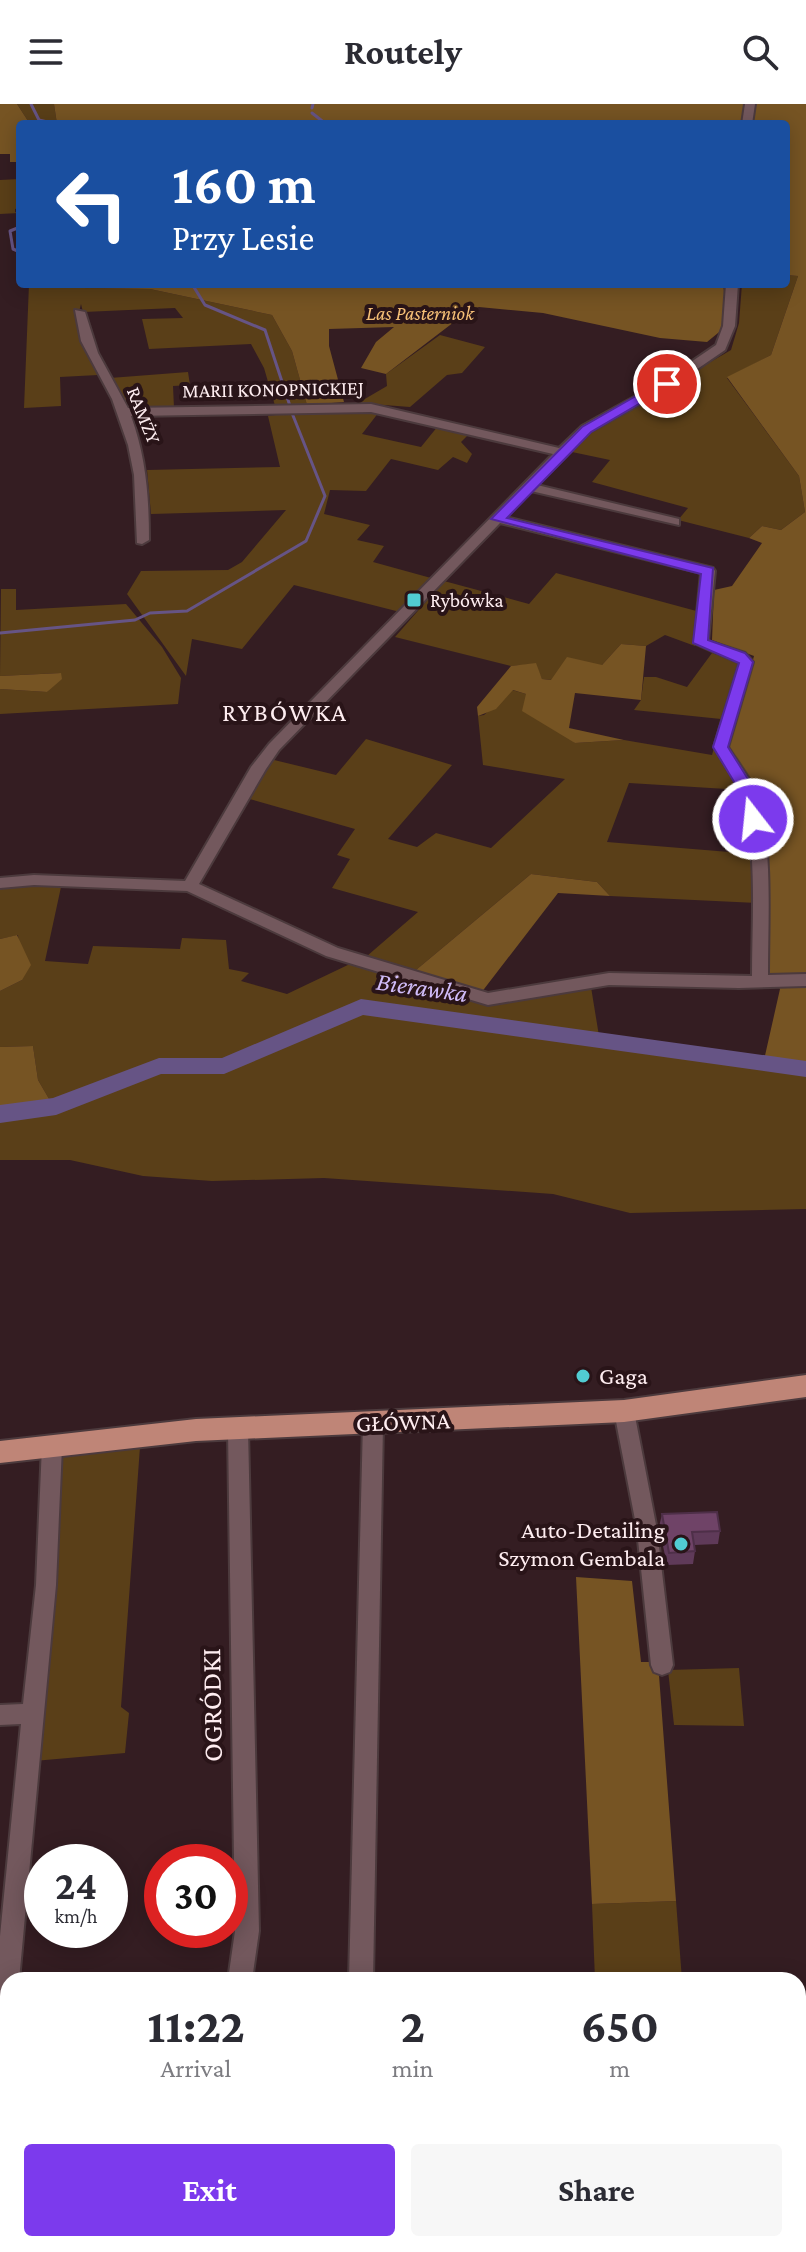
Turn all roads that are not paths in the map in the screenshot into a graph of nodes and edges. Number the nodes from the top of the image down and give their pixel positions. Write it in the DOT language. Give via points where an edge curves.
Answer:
graph roads {
  1 [pos="732,288"];
  2 [pos="79,312"];
  3 [pos="123,412"];
  4 [pos="562,452"];
  5 [pos="529,487"];
  6 [pos="498,519"];
  7 [pos="674,522"];
  8 [pos="142,540"];
  9 [pos="0,883"];
  10 [pos="190,886"];
  11 [pos="806,980"];
  12 [pos="760,982"];
  13 [pos="806,1386"];
  14 [pos="624,1411"];
  15 [pos="373,1423"];
  16 [pos="238,1429"];
  17 [pos="52,1446"];
  18 [pos="0,1452"];
  19 [pos="662,1665"];
  20 [pos="33,1714"];
  21 [pos="0,1715"];
  22 [pos="8,1972"];
  23 [pos="241,1972"];
  24 [pos="361,1972"];
  1 -- 4 [label="street" via="729,326 721,347 586,429"];
  2 -- 3 [label="street, RAMŻY" via="93,360"];
  3 -- 4 [label="street, MARII KONOPNICKIEJ" via="371,408"];
  3 -- 8 [label="street, RAMŻY" via="140,457"];
  4 -- 5 [label="street"];
  5 -- 6 [label="street"];
  5 -- 7 [label="street"];
  6 -- 10 [label="street" via="274,747"];
  6 -- 12 [label="street" via="708,571 701,643 746,662 721,747 753,806"];
  9 -- 10 [label="street"];
  10 -- 12 [label="street" via="332,952 488,999 609,979"];
  11 -- 12 [label="street"];
  13 -- 14 [label="main road, GŁÓWNA"];
  14 -- 15 [label="main road, GŁÓWNA"];
  14 -- 19 [label="street" via="647,1530"];
  15 -- 16 [label="main road, GŁÓWNA"];
  15 -- 24 [label="street"];
  16 -- 17 [label="main road, GŁÓWNA"];
  16 -- 23 [label="street, OGRÓDKI" via="247,1931"];
  17 -- 18 [label="main road, GŁÓWNA"];
  17 -- 20 [label="street"];
  20 -- 21 [label="street"];
  20 -- 22 [label="street"];
}
